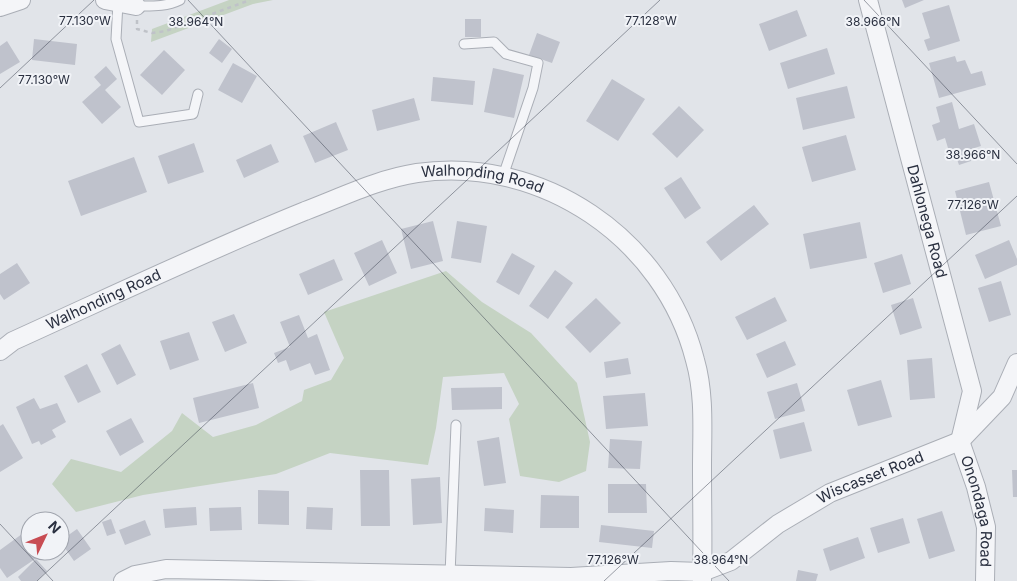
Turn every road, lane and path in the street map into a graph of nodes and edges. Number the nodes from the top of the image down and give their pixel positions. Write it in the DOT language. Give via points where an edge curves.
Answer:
graph roads {
  1 [pos="20,0"];
  2 [pos="180,0"];
  3 [pos="250,0"];
  4 [pos="868,0"];
  5 [pos="112,2"];
  6 [pos="136,6"];
  7 [pos="0,7"];
  8 [pos="464,44"];
  9 [pos="198,94"];
  10 [pos="503,176"];
  11 [pos="0,351"];
  12 [pos="1017,363"];
  13 [pos="456,425"];
  14 [pos="960,441"];
  15 [pos="450,575"];
  16 [pos="702,576"];
  17 [pos="123,581"];
  18 [pos="985,581"];
  1 -- 7 [label="street"];
  2 -- 6 [label="lane" via="171,4"];
  3 -- 6 [label="path" via="166,31 152,33 137,29"];
  4 -- 14 [label="street, Dahlonega Road" via="972,391"];
  5 -- 6 [label="street"];
  5 -- 9 [label="lane" via="116,39 138,122 193,114"];
  8 -- 10 [label="lane" via="494,42 506,54 538,63 533,88"];
  10 -- 11 [label="street, Walhonding Road" via="471,169 417,173 383,181 255,231 13,341"];
  10 -- 16 [label="street, Walhonding Road" via="523,179 570,200 599,219 634,250 680,317 695,359 702,397"];
  12 -- 14 [label="street, Wiscasset Road" via="1002,397"];
  13 -- 15 [label="lane"];
  14 -- 16 [label="street, Wiscasset Road" via="830,493 778,524 731,561"];
  14 -- 18 [label="street, Onondaga Road" via="986,527"];
  15 -- 16 [label="street" via="571,577 671,571"];
  15 -- 17 [label="street" via="166,569"];
}
